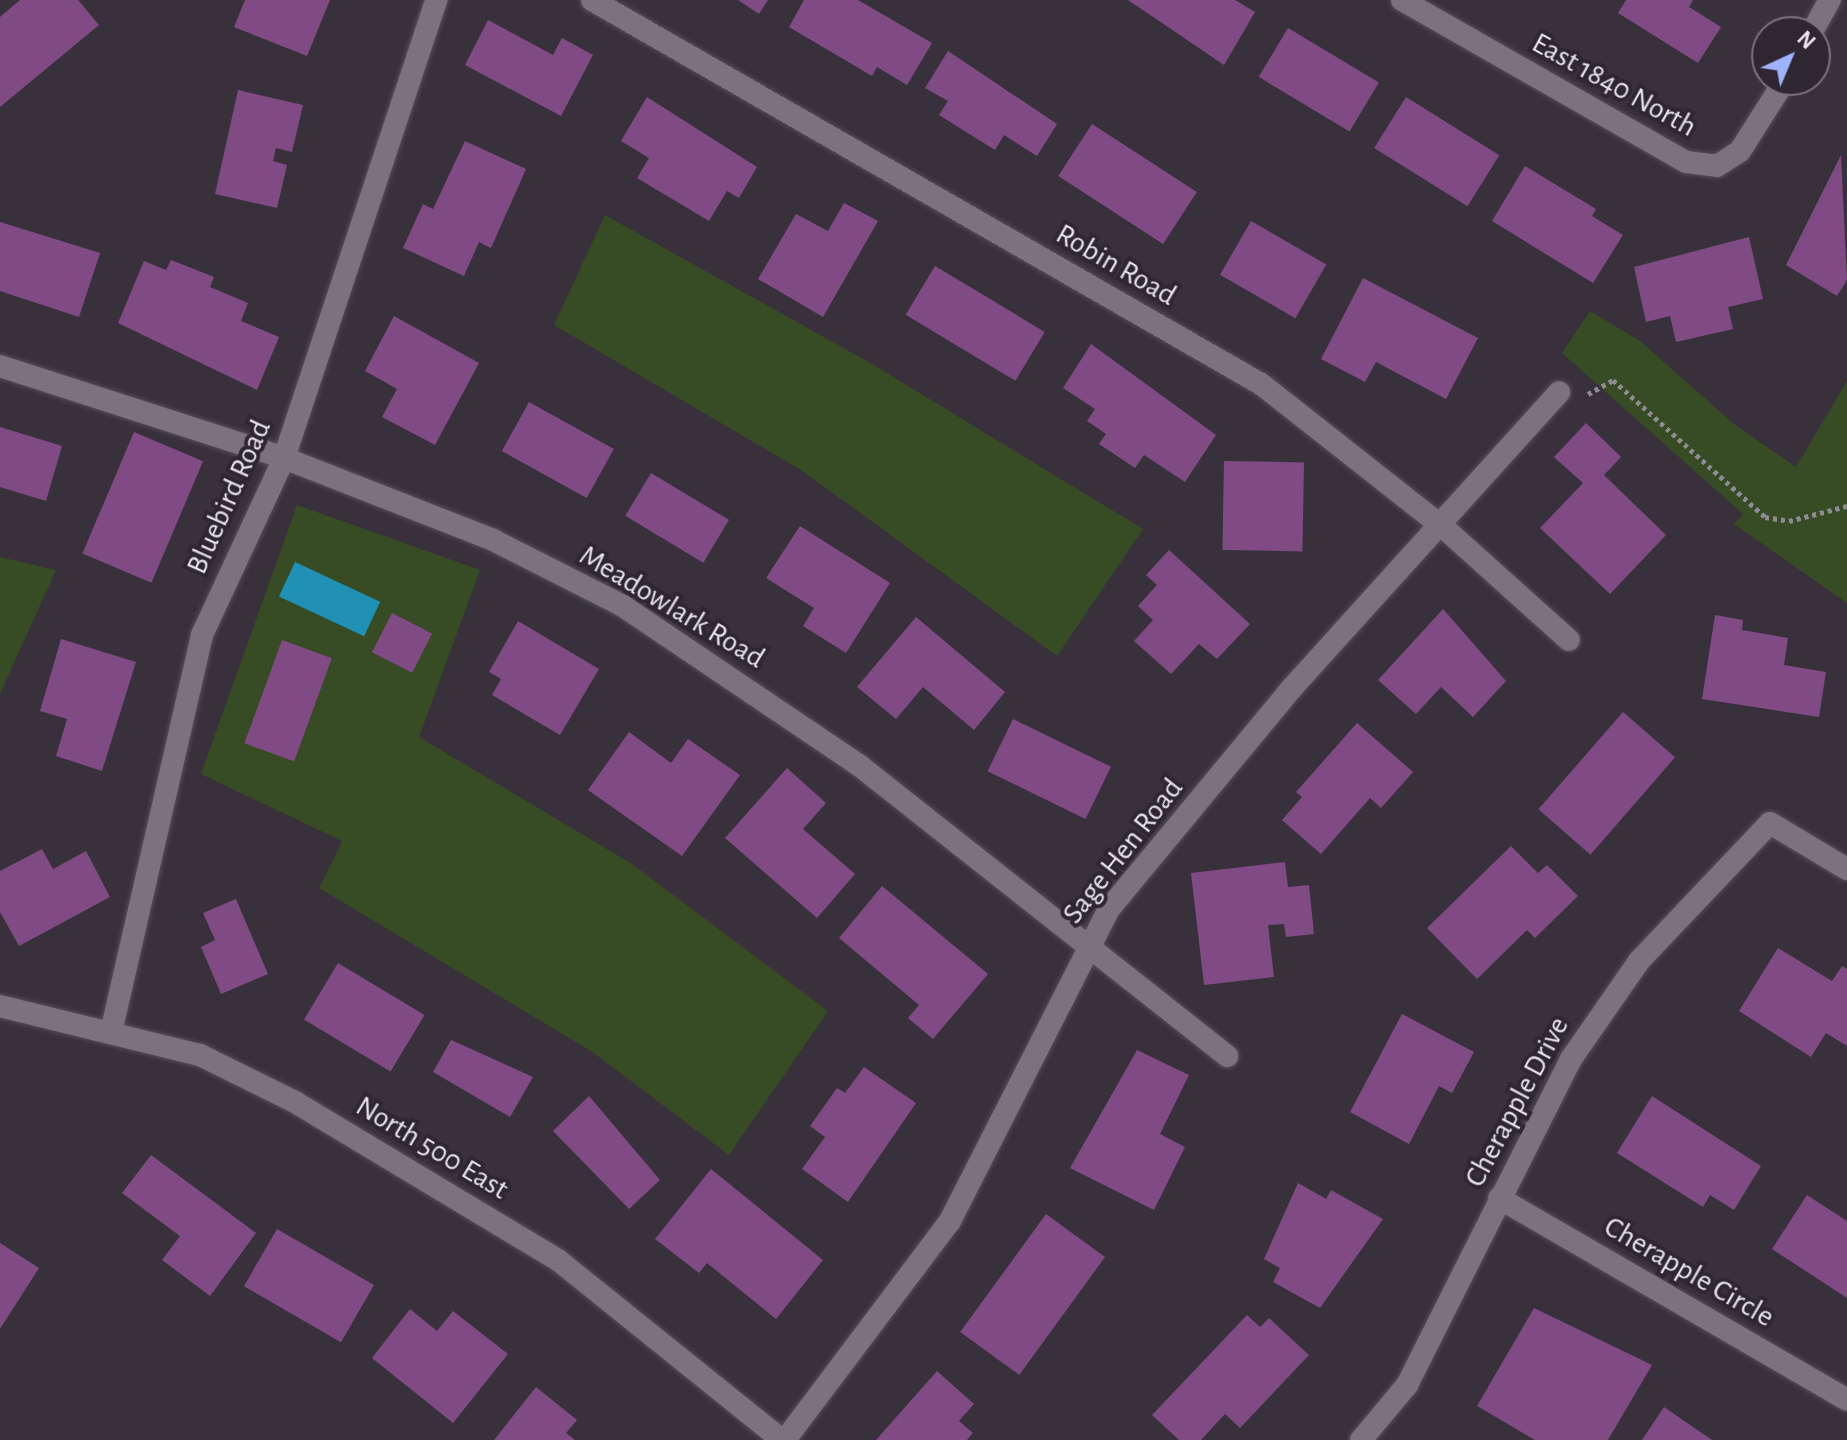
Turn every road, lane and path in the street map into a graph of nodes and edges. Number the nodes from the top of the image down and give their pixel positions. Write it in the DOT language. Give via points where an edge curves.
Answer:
graph roads {
  1 [pos="436,0"];
  2 [pos="592,0"];
  3 [pos="1402,0"];
  4 [pos="1776,96"];
  5 [pos="0,366"];
  6 [pos="1559,392"];
  7 [pos="284,458"];
  8 [pos="1847,506"];
  9 [pos="1443,527"];
  10 [pos="1569,640"];
  11 [pos="1847,869"];
  12 [pos="1086,946"];
  13 [pos="0,1006"];
  14 [pos="112,1028"];
  15 [pos="1227,1056"];
  16 [pos="1499,1198"];
  17 [pos="1847,1400"];
  18 [pos="783,1440"];
  19 [pos="1361,1440"];
  1 -- 7 [label="street, Bluebird Road"];
  2 -- 9 [label="street, Robin Road" via="1261,384"];
  3 -- 4 [label="street, East 1840 North" via="1686,162 1717,166 1755,133"];
  5 -- 7 [label="street, Meadowlark Road"];
  6 -- 8 [label="path" via="1588,394 1613,380 1765,517 1789,521"];
  6 -- 9 [label="street, Sage Hen Road"];
  7 -- 12 [label="street, Meadowlark Road" via="493,540 623,606 860,766"];
  7 -- 14 [label="street, Bluebird Road" via="202,635"];
  9 -- 10 [label="street, Robin Road"];
  9 -- 12 [label="street, Sage Hen Road" via="1291,689"];
  11 -- 16 [label="street, Cherapple Drive" via="1770,823 1604,1004"];
  12 -- 15 [label="street, Meadowlark Road"];
  12 -- 18 [label="street, Sage Hen Road" via="950,1221"];
  13 -- 14 [label="street, North 500 East"];
  14 -- 18 [label="street, North 500 East" via="200,1055 434,1181 558,1260"];
  16 -- 17 [label="street, Cherapple Circle"];
  16 -- 19 [label="street, Cherapple Drive" via="1407,1385"];
}
